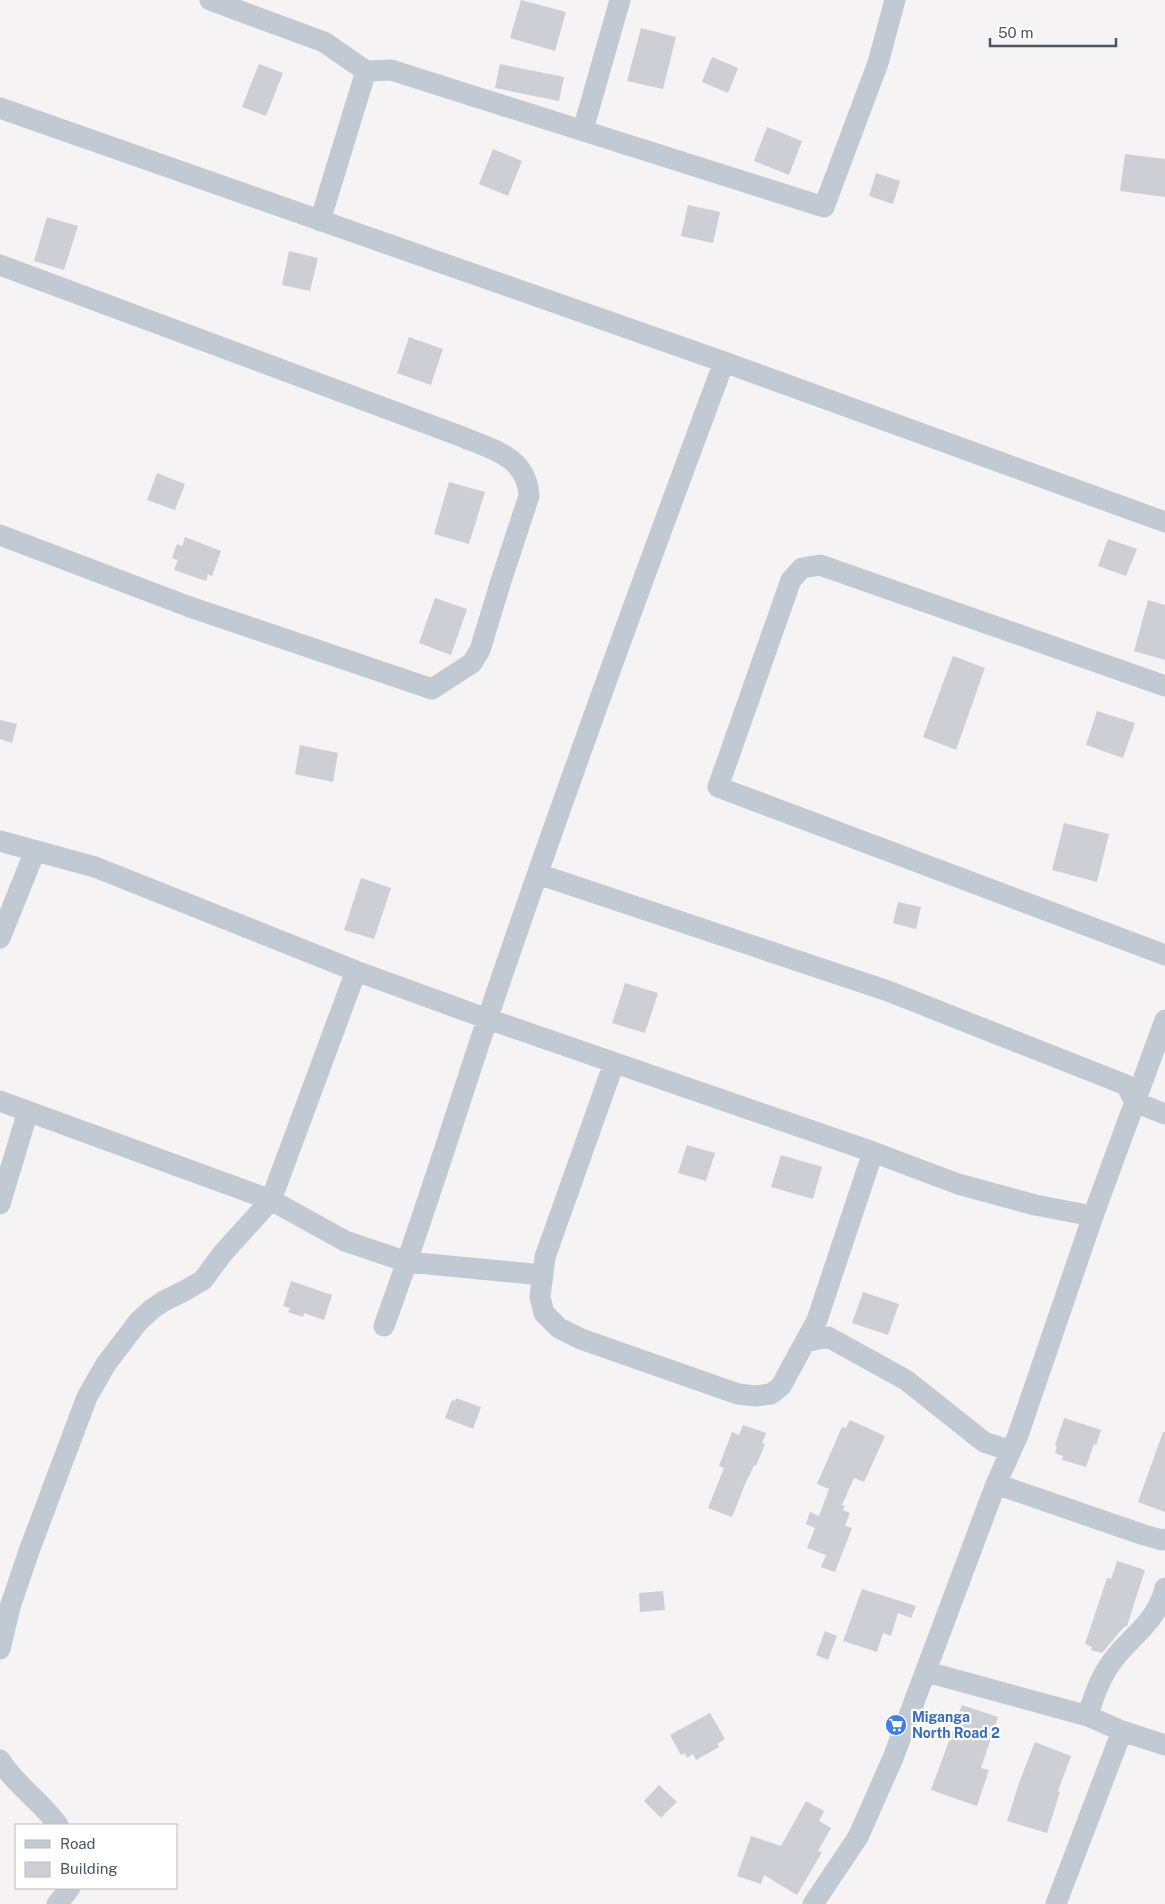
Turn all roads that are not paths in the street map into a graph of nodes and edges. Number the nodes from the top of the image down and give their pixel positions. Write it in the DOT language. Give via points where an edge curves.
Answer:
graph roads {
  1 [pos="210,0"];
  2 [pos="620,0"];
  3 [pos="895,0"];
  4 [pos="366,71"];
  5 [pos="0,109"];
  6 [pos="583,130"];
  7 [pos="320,221"];
  8 [pos="0,265"];
  9 [pos="724,362"];
  10 [pos="1165,522"];
  11 [pos="0,535"];
  12 [pos="1165,686"];
  13 [pos="0,841"];
  14 [pos="35,851"];
  15 [pos="538,874"];
  16 [pos="0,938"];
  17 [pos="1165,955"];
  18 [pos="356,971"];
  19 [pos="488,1019"];
  20 [pos="1165,1020"];
  21 [pos="614,1063"];
  22 [pos="0,1101"];
  23 [pos="1135,1102"];
  24 [pos="28,1111"];
  25 [pos="1165,1114"];
  26 [pos="873,1152"];
  27 [pos="271,1200"];
  28 [pos="0,1204"];
  29 [pos="1093,1216"];
  30 [pos="407,1262"];
  31 [pos="543,1275"];
  32 [pos="384,1326"];
  33 [pos="805,1342"];
  34 [pos="1011,1451"];
  35 [pos="996,1484"];
  36 [pos="1164,1540"];
  37 [pos="1165,1588"];
  38 [pos="0,1649"];
  39 [pos="927,1672"];
  40 [pos="1088,1716"];
  41 [pos="1122,1731"];
  42 [pos="1165,1745"];
  43 [pos="0,1760"];
  44 [pos="57,1824"];
  45 [pos="69,1889"];
  46 [pos="57,1904"];
  47 [pos="814,1904"];
  48 [pos="1056,1904"];
  1 -- 4 [label="street" via="324,42"];
  2 -- 6 [label="street"];
  3 -- 6 [label="street" via="878,63 824,208"];
  4 -- 6 [label="street" via="391,70"];
  4 -- 7 [label="street"];
  5 -- 7 [label="street"];
  7 -- 9 [label="street"];
  8 -- 11 [label="street" via="506,455 520,468 529,496 480,650 472,663 432,689 190,607"];
  9 -- 10 [label="street"];
  9 -- 15 [label="street"];
  12 -- 17 [label="street" via="820,565 802,568 791,580 718,787"];
  13 -- 14 [label="street"];
  14 -- 16 [label="street"];
  14 -- 18 [label="street" via="95,867"];
  15 -- 19 [label="street"];
  15 -- 23 [label="street" via="888,992 1126,1085"];
  18 -- 19 [label="street"];
  18 -- 27 [label="street"];
  19 -- 21 [label="street"];
  19 -- 30 [label="street"];
  20 -- 23 [label="street"];
  21 -- 26 [label="street"];
  21 -- 31 [label="street" via="545,1257"];
  22 -- 24 [label="street"];
  23 -- 25 [label="street"];
  23 -- 29 [label="street"];
  24 -- 27 [label="street"];
  24 -- 28 [label="street"];
  26 -- 29 [label="street" via="958,1184 1035,1205"];
  26 -- 33 [label="street" via="817,1320"];
  27 -- 30 [label="street" via="345,1241"];
  27 -- 38 [label="street" via="203,1280 152,1309 106,1364 87,1397 46,1501 10,1608"];
  29 -- 34 [label="street"];
  30 -- 31 [label="street"];
  30 -- 32 [label="street"];
  31 -- 33 [label="street" via="540,1297 544,1313 560,1328 738,1394 771,1394 781,1386"];
  33 -- 34 [label="street" via="828,1337 906,1380 984,1442"];
  34 -- 35 [label="street"];
  35 -- 36 [label="street"];
  35 -- 39 [label="street"];
  37 -- 40 [label="street" via="1158,1609 1103,1674"];
  39 -- 40 [label="street"];
  39 -- 47 [label="street" via="858,1837"];
  40 -- 41 [label="street"];
  41 -- 42 [label="street"];
  41 -- 48 [label="street"];
  43 -- 44 [label="street" via="8,1774"];
  45 -- 46 [label="street"];
}
